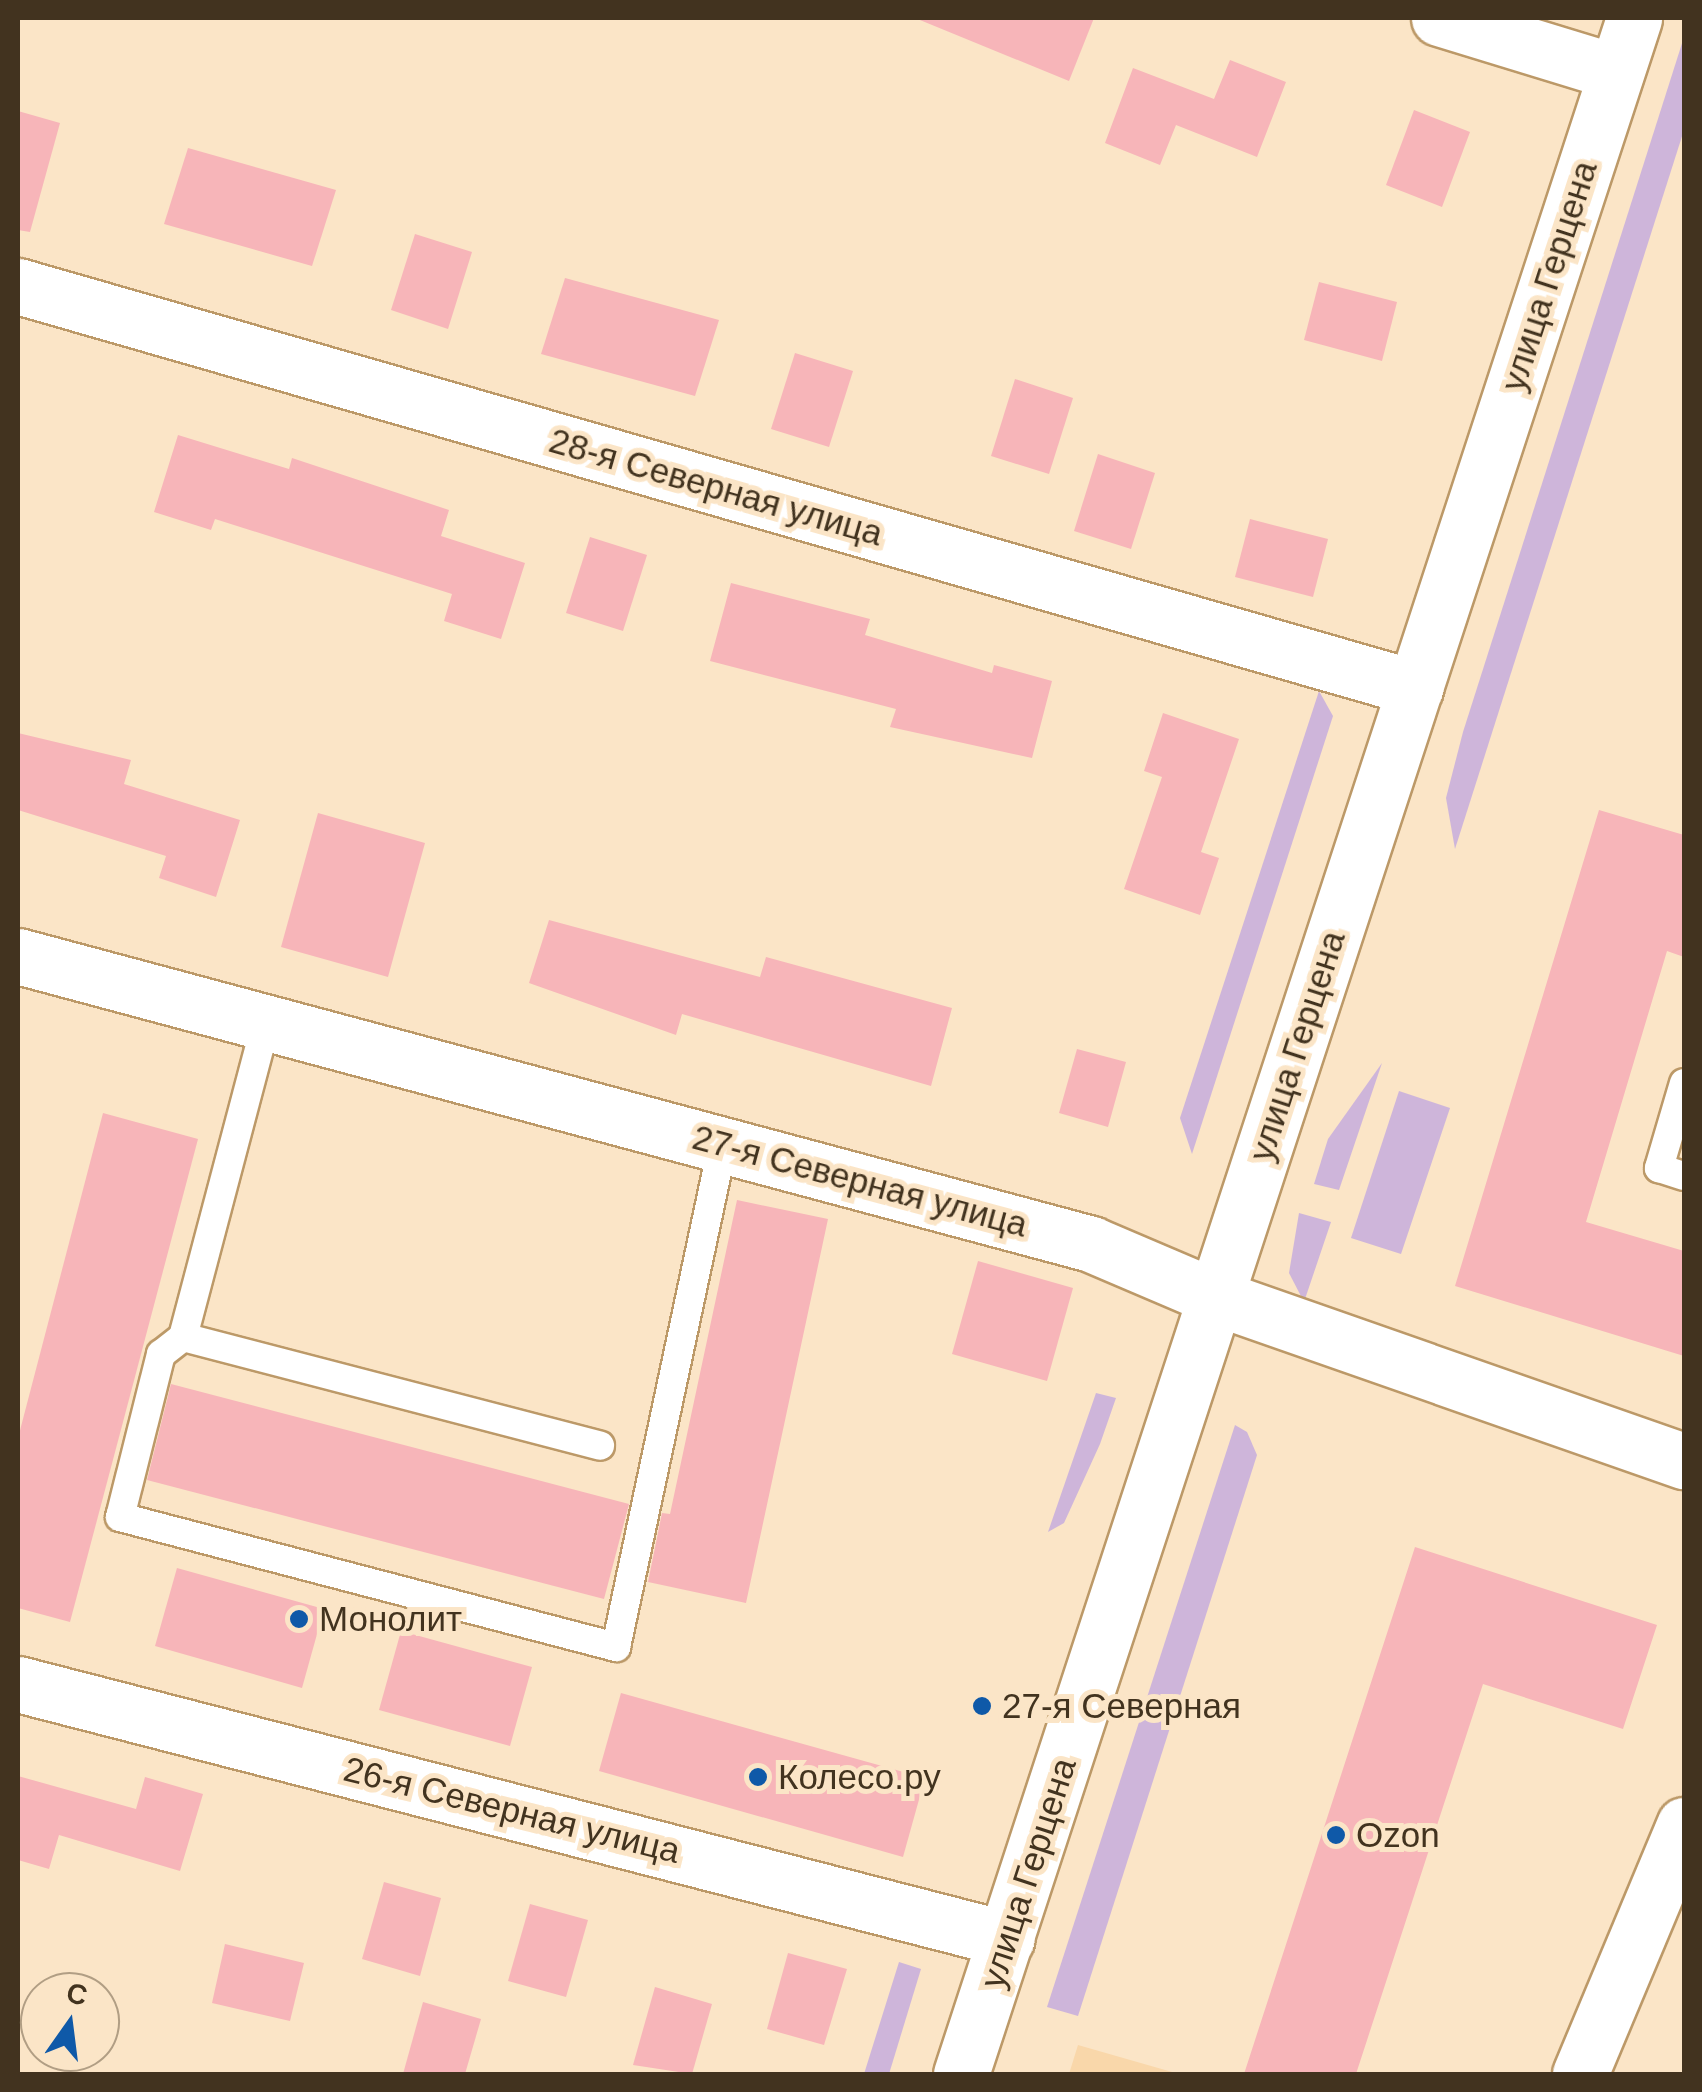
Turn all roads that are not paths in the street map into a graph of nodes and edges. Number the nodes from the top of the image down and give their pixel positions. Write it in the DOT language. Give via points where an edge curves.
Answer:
graph roads {
  1 [pos="1439,18"];
  2 [pos="1634,18"];
  3 [pos="1616,72"];
  4 [pos="18,286"];
  5 [pos="1415,688"];
  6 [pos="18,956"];
  7 [pos="267,1019"];
  8 [pos="1684,1083"];
  9 [pos="723,1143"];
  10 [pos="1684,1176"];
  11 [pos="1215,1297"];
  12 [pos="183,1337"];
  13 [pos="600,1446"];
  14 [pos="1684,1461"];
  15 [pos="18,1684"];
  16 [pos="1684,1825"];
  17 [pos="1006,1938"];
  18 [pos="961,2074"];
  19 [pos="1580,2074"];
  1 -- 3 [label="street"];
  2 -- 3 [label="street, улица Герцена"];
  3 -- 5 [label="street, улица Герцена"];
  4 -- 5 [label="street, 28-я Северная улица"];
  5 -- 11 [label="street, улица Герцена"];
  6 -- 7 [label="street, 27-я Северная улица"];
  7 -- 9 [label="street, 27-я Северная улица"];
  7 -- 12 [label="lane"];
  8 -- 10 [label="lane" via="1659,1168"];
  9 -- 11 [label="street, 27-я Северная улица" via="1091,1244"];
  9 -- 12 [label="lane" via="616,1647 120,1517 161,1354"];
  11 -- 14 [label="street, 27-я Северная улица"];
  11 -- 17 [label="street, улица Герцена"];
  12 -- 13 [label="lane"];
  15 -- 17 [label="street, 26-я Северная улица"];
  16 -- 19 [label="street"];
  17 -- 18 [label="street, улица Герцена"];
}
